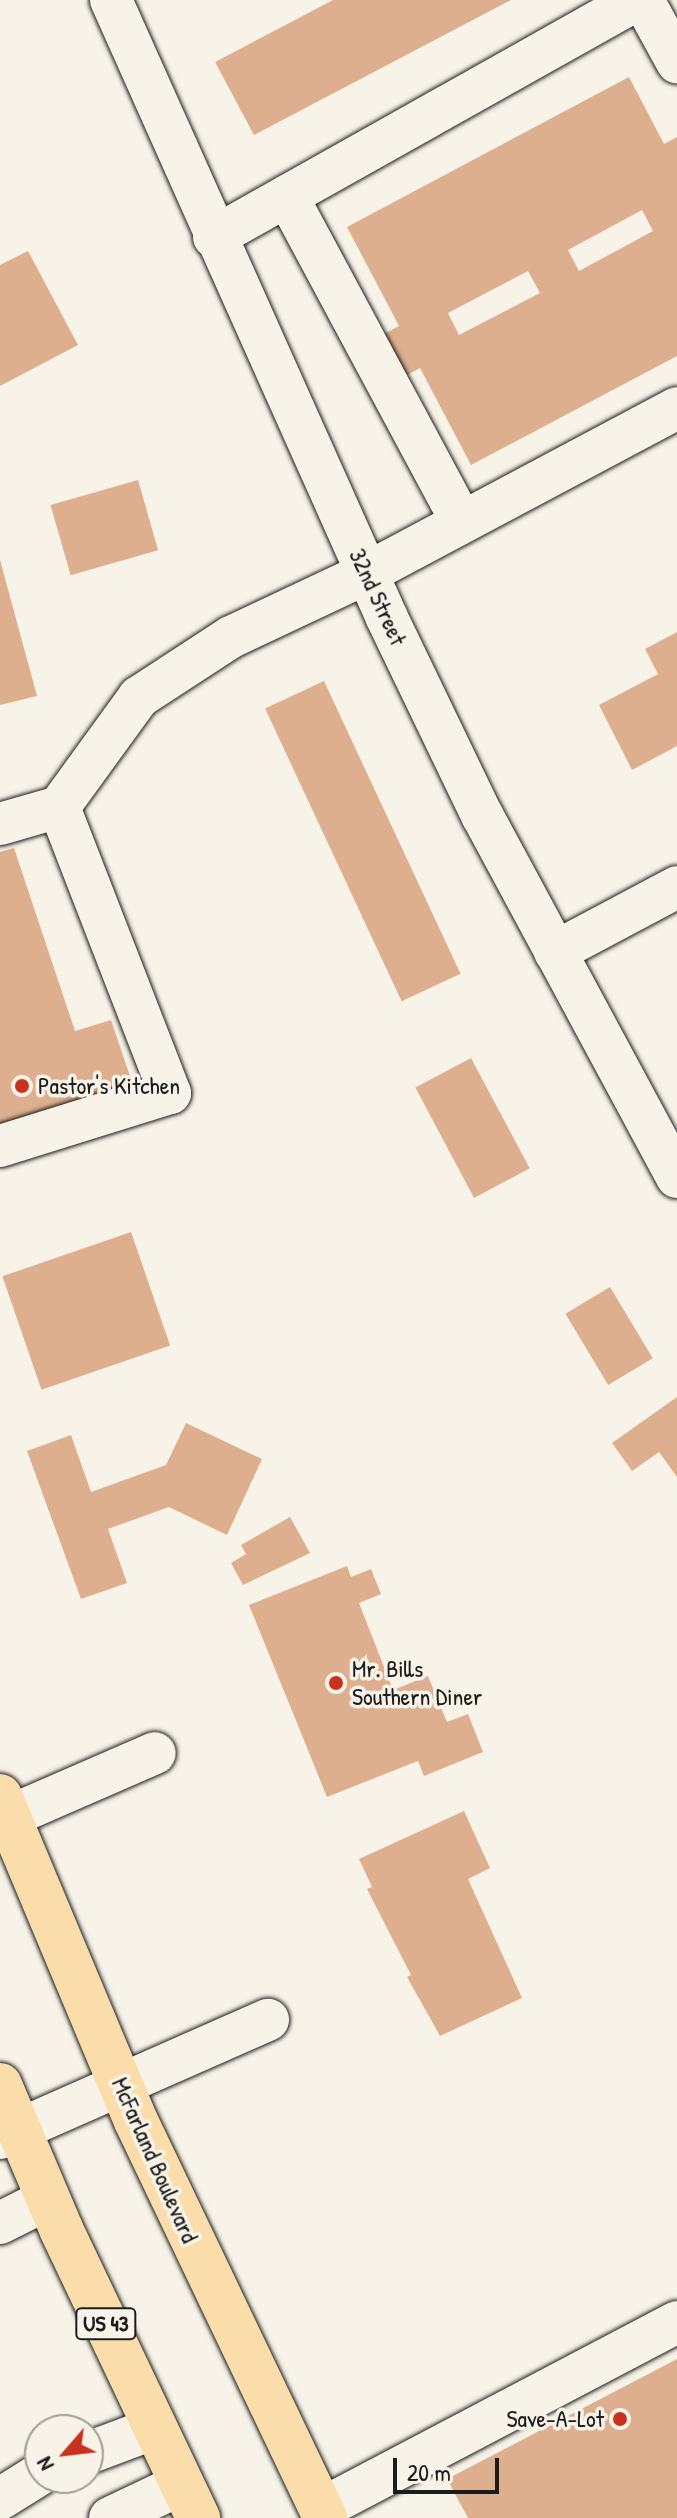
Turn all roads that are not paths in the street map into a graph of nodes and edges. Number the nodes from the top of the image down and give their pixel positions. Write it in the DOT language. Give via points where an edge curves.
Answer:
graph roads {
  1 [pos="111,0"];
  2 [pos="637,0"];
  3 [pos="643,0"];
  4 [pos="677,62"];
  5 [pos="287,196"];
  6 [pos="214,237"];
  7 [pos="677,408"];
  8 [pos="462,522"];
  9 [pos="367,573"];
  10 [pos="59,807"];
  11 [pos="0,824"];
  12 [pos="677,887"];
  13 [pos="555,952"];
  14 [pos="0,1146"];
  15 [pos="677,1177"];
  16 [pos="155,1753"];
  17 [pos="4,1806"];
  18 [pos="268,2020"];
  19 [pos="0,2085"];
  20 [pos="122,2088"];
  21 [pos="9,2134"];
  22 [pos="48,2199"];
  23 [pos="0,2223"];
  24 [pos="677,2322"];
  25 [pos="155,2428"];
  26 [pos="104,2447"];
  27 [pos="190,2501"];
  28 [pos="323,2514"];
  29 [pos="110,2518"];
  1 -- 6 [label="street, 32nd Street"];
  2 -- 5 [label="street"];
  3 -- 4 [label="street"];
  5 -- 6 [label="street"];
  5 -- 8 [label="street"];
  6 -- 9 [label="street, 32nd Street"];
  7 -- 8 [label="street"];
  8 -- 9 [label="street"];
  9 -- 10 [label="street" via="231,637 139,697"];
  9 -- 13 [label="street, 32nd Street"];
  10 -- 11 [label="street"];
  10 -- 14 [label="street" via="170,1093"];
  12 -- 13 [label="street"];
  13 -- 15 [label="street, 32nd Street"];
  16 -- 17 [label="street"];
  17 -- 20 [label="highway, McFarland Boulevard"];
  18 -- 20 [label="street"];
  19 -- 21 [label="highway, US 43"];
  20 -- 21 [label="street"];
  20 -- 28 [label="highway, McFarland Boulevard"];
  21 -- 22 [label="highway, US 43"];
  22 -- 23 [label="street"];
  22 -- 25 [label="highway, US 43"];
  24 -- 28 [label="street"];
  25 -- 26 [label="street"];
  25 -- 27 [label="highway, US 43"];
  27 -- 29 [label="street"];
}
